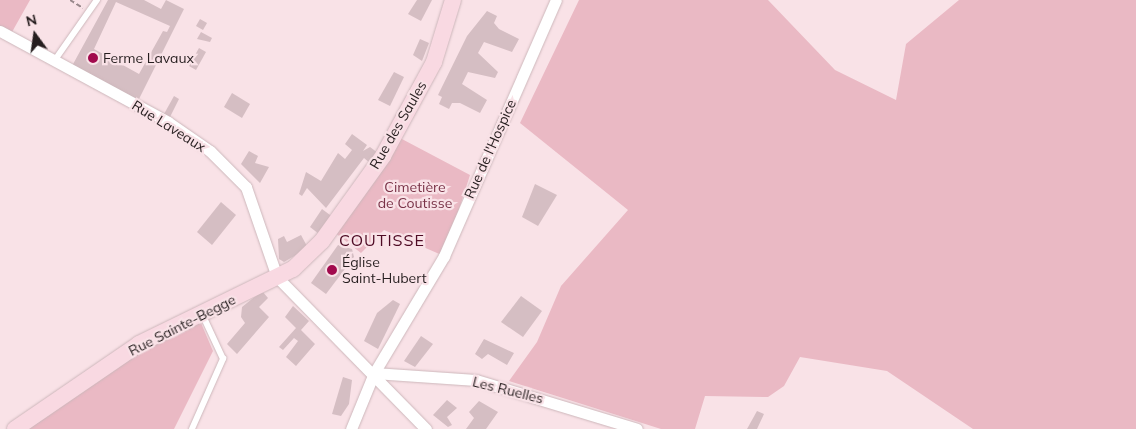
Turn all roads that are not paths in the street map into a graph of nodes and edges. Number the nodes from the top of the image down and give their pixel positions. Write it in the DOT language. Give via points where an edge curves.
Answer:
graph roads {
  1 [pos="97,0"];
  2 [pos="453,0"];
  3 [pos="556,0"];
  4 [pos="0,31"];
  5 [pos="55,60"];
  6 [pos="277,277"];
  7 [pos="202,314"];
  8 [pos="374,373"];
  9 [pos="15,429"];
  10 [pos="192,429"];
  11 [pos="351,429"];
  12 [pos="426,429"];
  13 [pos="637,429"];
  1 -- 5 [label="lane"];
  2 -- 6 [label="street, Rue des Saules" via="434,62 383,156 322,241 293,269"];
  3 -- 8 [label="street, Rue de l'Hospice" via="444,256"];
  4 -- 5 [label="street, Rue Laveaux"];
  5 -- 6 [label="street, Rue Laveaux" via="168,122 210,151 240,180 255,208"];
  6 -- 7 [label="street, Rue Sainte-Begge"];
  6 -- 8 [label="street"];
  7 -- 9 [label="street, Rue Sainte-Begge" via="139,344"];
  7 -- 10 [label="lane" via="223,360"];
  8 -- 11 [label="street, Rue de l'Hospice"];
  8 -- 12 [label="street"];
  8 -- 13 [label="street, Les Ruelles" via="476,380"];
}
